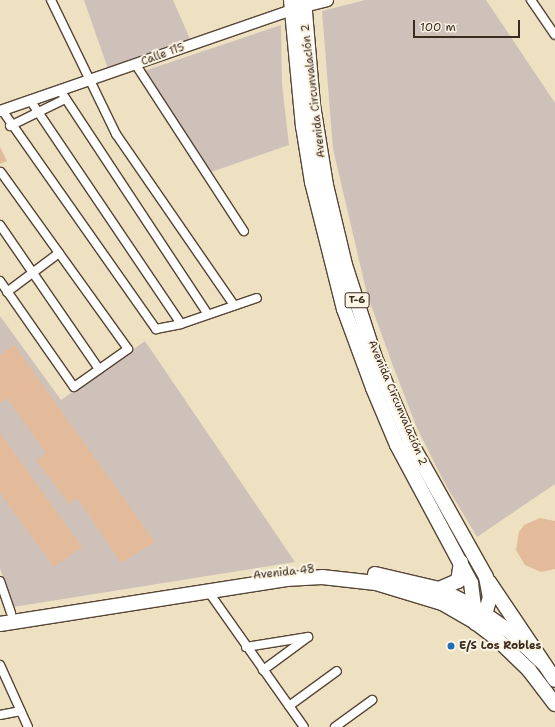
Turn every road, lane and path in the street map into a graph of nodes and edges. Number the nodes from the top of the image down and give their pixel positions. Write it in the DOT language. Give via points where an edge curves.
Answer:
graph roads {
  1 [pos="50,0"];
  2 [pos="327,0"];
  3 [pos="531,0"];
  4 [pos="298,4"];
  5 [pos="555,35"];
  6 [pos="136,65"];
  7 [pos="89,79"];
  8 [pos="60,90"];
  9 [pos="65,99"];
  10 [pos="30,100"];
  11 [pos="1,111"];
  12 [pos="37,113"];
  13 [pos="10,126"];
  14 [pos="1,172"];
  15 [pos="0,225"];
  16 [pos="244,231"];
  17 [pos="59,253"];
  18 [pos="34,273"];
  19 [pos="0,282"];
  20 [pos="8,292"];
  21 [pos="257,298"];
  22 [pos="234,306"];
  23 [pos="207,314"];
  24 [pos="181,324"];
  25 [pos="99,369"];
  26 [pos="461,562"];
  27 [pos="486,577"];
  28 [pos="0,581"];
  29 [pos="439,589"];
  30 [pos="208,591"];
  31 [pos="473,606"];
  32 [pos="5,614"];
  33 [pos="480,618"];
  34 [pos="0,624"];
  35 [pos="246,647"];
  36 [pos="544,664"];
  37 [pos="0,665"];
  38 [pos="263,670"];
  39 [pos="337,671"];
  40 [pos="555,680"];
  41 [pos="372,700"];
  42 [pos="555,704"];
  43 [pos="289,706"];
  44 [pos="21,711"];
  45 [pos="0,715"];
  46 [pos="28,727"];
  47 [pos="304,727"];
  48 [pos="335,727"];
  1 -- 7 [label="street"];
  2 -- 4 [label="main road, Calle 115"];
  3 -- 5 [label="street"];
  4 -- 6 [label="street, Calle 115"];
  4 -- 26 [label="highway, Avenida Circunvalación 2 / T-6" via="303,126 312,182 344,309 373,388 398,445"];
  4 -- 27 [label="highway, Avenida Circunvalación 2 / T-6" via="326,186 345,265 375,358 412,445"];
  6 -- 7 [label="street, Calle 115"];
  6 -- 16 [label="street"];
  7 -- 8 [label="street, Calle 115"];
  7 -- 22 [label="street" via="116,134"];
  8 -- 9 [label="street"];
  8 -- 10 [label="street, Calle 115"];
  9 -- 12 [label="street"];
  9 -- 23 [label="street"];
  10 -- 11 [label="street, Calle 115"];
  10 -- 12 [label="street"];
  11 -- 13 [label="street"];
  12 -- 13 [label="street"];
  12 -- 24 [label="street"];
  13 -- 24 [label="street" via="156,329"];
  14 -- 17 [label="street"];
  15 -- 18 [label="street"];
  17 -- 18 [label="street"];
  17 -- 25 [label="street" via="128,349"];
  18 -- 20 [label="street"];
  18 -- 25 [label="street"];
  19 -- 20 [label="street"];
  20 -- 25 [label="street" via="74,387"];
  21 -- 22 [label="street"];
  22 -- 23 [label="street"];
  23 -- 24 [label="street"];
  26 -- 29 [label="highway" via="458,581"];
  26 -- 31 [label="highway, Avenida Circunvalación 2 / T-6" via="471,583"];
  27 -- 33 [label="highway, Avenida Circunvalación 2 / T-6" via="490,597"];
  27 -- 36 [label="highway"];
  28 -- 32 [label="street"];
  29 -- 31 [label="highway, Avenida 48"];
  29 -- 32 [label="highway, Avenida 48" via="354,570 293,570"];
  30 -- 33 [label="highway, Avenida 48" via="322,576 369,582 442,603"];
  30 -- 34 [label="highway, Avenida 48"];
  30 -- 35 [label="street"];
  31 -- 33 [label="highway, Avenida Circunvalación 2 / T-6"];
  33 -- 36 [label="highway, Avenida 48" via="509,631"];
  33 -- 42 [label="highway"];
  35 -- 38 [label="street"];
  35 -- 38 [label="street" via="308,637"];
  36 -- 40 [label="highway"];
  37 -- 44 [label="street"];
  38 -- 43 [label="street"];
  39 -- 43 [label="street"];
  41 -- 48 [label="street"];
  43 -- 47 [label="street"];
  44 -- 45 [label="street"];
  44 -- 46 [label="street"];
}
